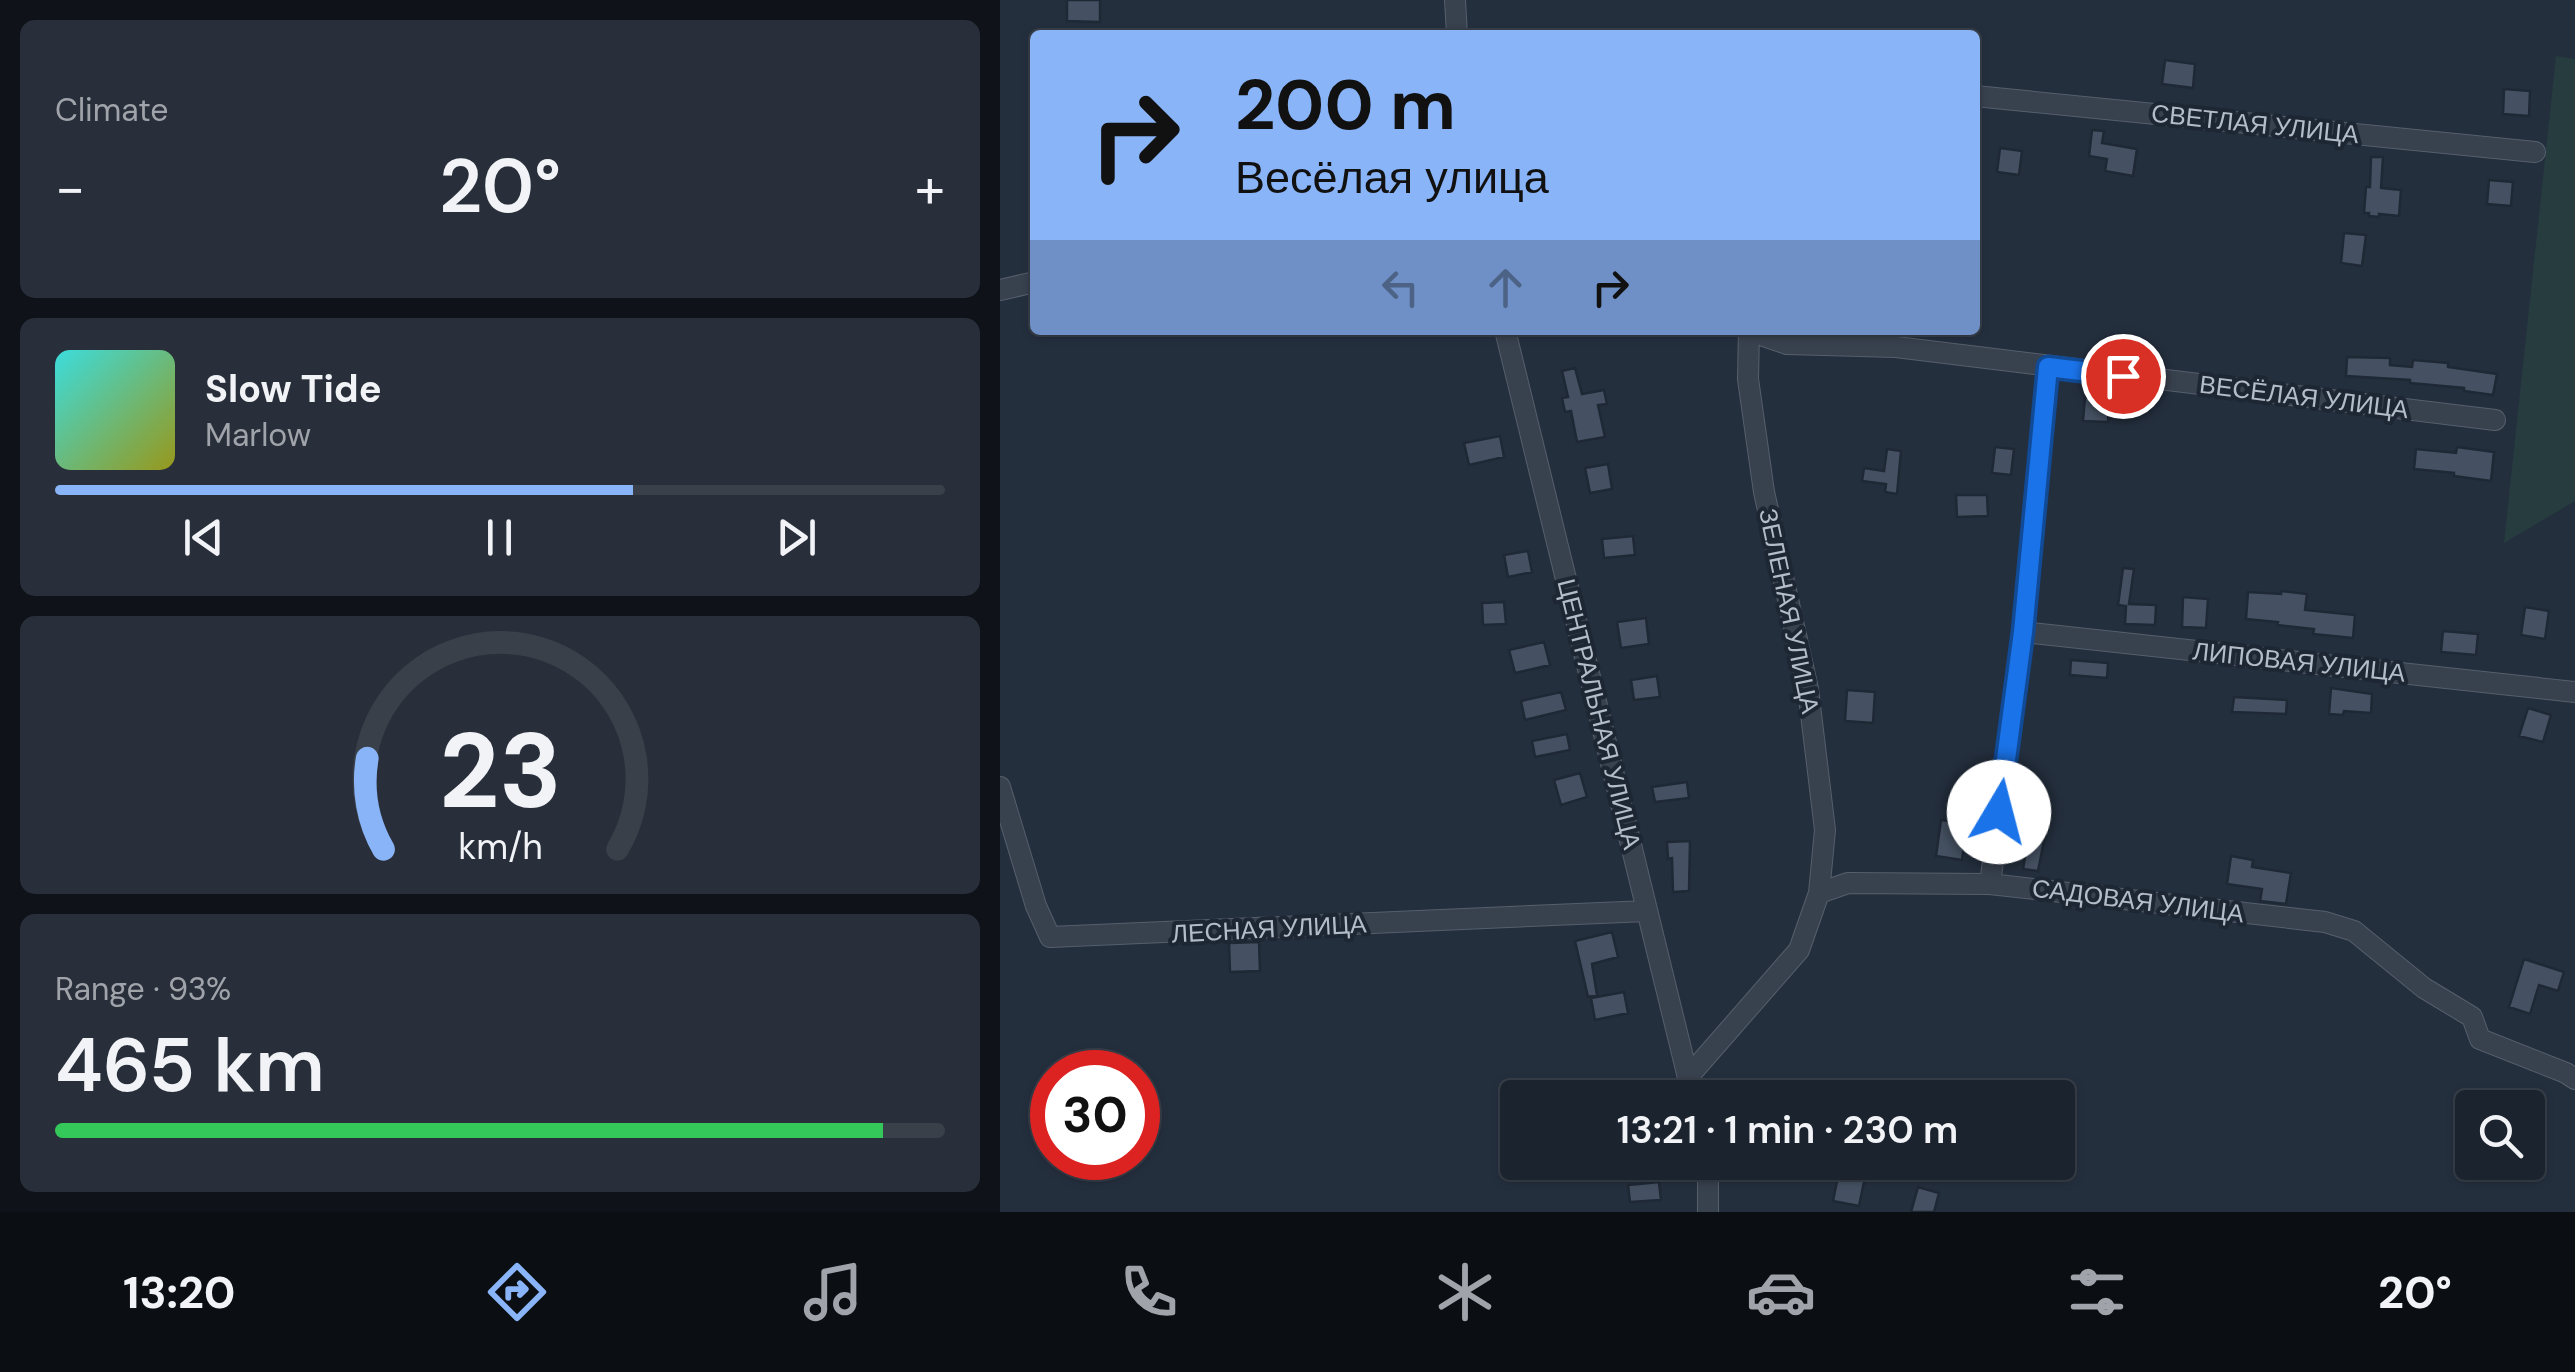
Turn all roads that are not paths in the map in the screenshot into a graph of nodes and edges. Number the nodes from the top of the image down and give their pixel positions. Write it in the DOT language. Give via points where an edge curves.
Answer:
graph roads {
  1 [pos="1454,0"];
  2 [pos="1457,30"];
  3 [pos="1980,96"];
  4 [pos="2535,152"];
  5 [pos="1030,283"];
  6 [pos="1000,290"];
  7 [pos="1506,335"];
  8 [pos="1749,335"];
  9 [pos="1763,335"];
  10 [pos="2048,367"];
  11 [pos="2496,420"];
  12 [pos="2023,632"];
  13 [pos="2575,692"];
  14 [pos="1000,787"];
  15 [pos="1990,884"];
  16 [pos="1818,892"];
  17 [pos="1647,912"];
  18 [pos="2575,1079"];
  19 [pos="1688,1080"];
  20 [pos="1696,1080"];
  21 [pos="1708,1180"];
  22 [pos="1708,1212"];
  1 -- 2 [label="street"];
  3 -- 4 [label="street, СВЕТЛАЯ УЛИЦА"];
  5 -- 6 [label="street"];
  7 -- 17 [label="street, ЦЕНТРАЛЬНАЯ УЛИЦА"];
  8 -- 16 [label="street, ЗЕЛЕНАЯ УЛИЦА" via="1748,379 1764,492 1810,707 1825,830"];
  9 -- 10 [label="street, ВЕСЁЛАЯ УЛИЦА" via="1787,344 1896,347"];
  10 -- 11 [label="street, ВЕСЁЛАЯ УЛИЦА"];
  10 -- 12 [label="street"];
  12 -- 13 [label="street, ЛИПОВАЯ УЛИЦА"];
  12 -- 15 [label="street"];
  14 -- 17 [label="street, ЛЕСНАЯ УЛИЦА" via="1050,938"];
  15 -- 16 [label="street, САДОВАЯ УЛИЦА" via="1848,883"];
  15 -- 18 [label="street, САДОВАЯ УЛИЦА" via="2325,922 2354,931 2472,1017 2480,1038"];
  16 -- 20 [label="street" via="1799,950"];
  17 -- 19 [label="street, ЦЕНТРАЛЬНАЯ УЛИЦА"];
  21 -- 22 [label="street"];
}
